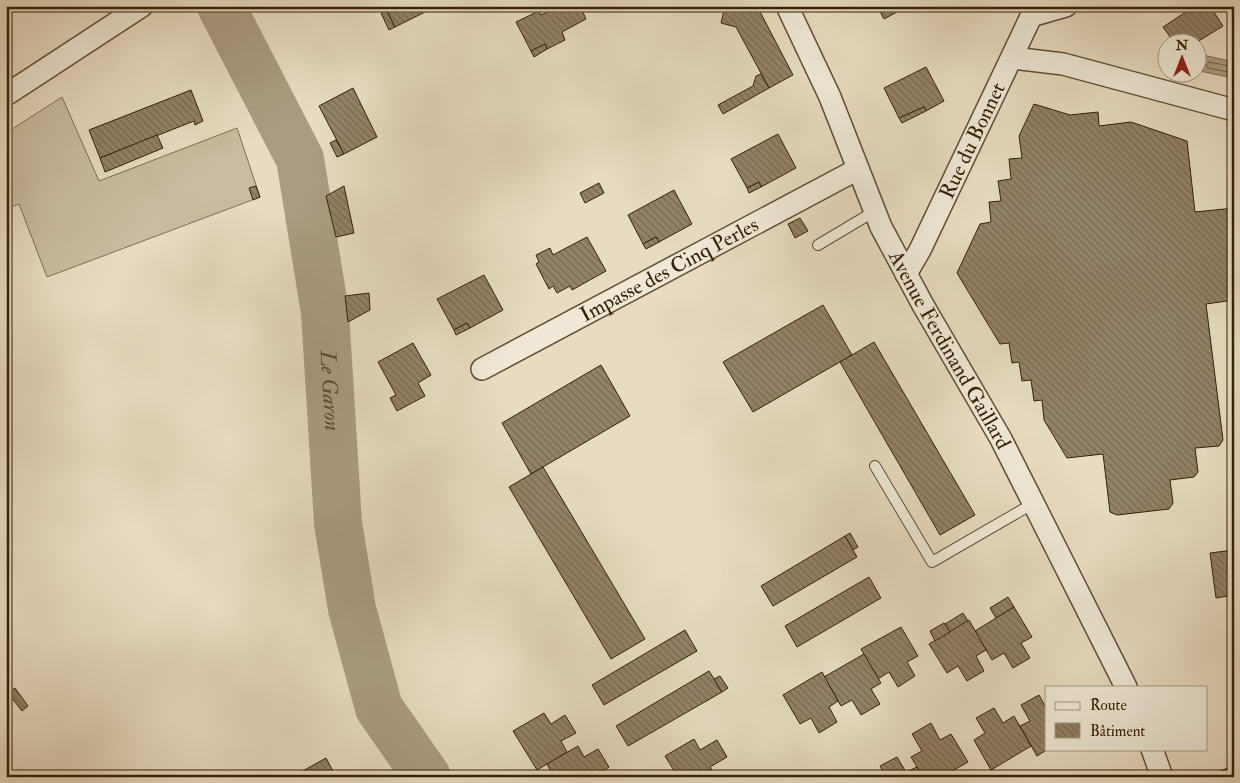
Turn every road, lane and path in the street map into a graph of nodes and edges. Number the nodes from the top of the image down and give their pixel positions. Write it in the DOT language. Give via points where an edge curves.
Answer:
graph roads {
  1 [pos="142,6"];
  2 [pos="786,6"];
  3 [pos="1066,6"];
  4 [pos="1034,11"];
  5 [pos="1013,58"];
  6 [pos="6,96"];
  7 [pos="1234,110"];
  8 [pos="858,170"];
  9 [pos="875,211"];
  10 [pos="818,245"];
  11 [pos="906,274"];
  12 [pos="482,369"];
  13 [pos="875,466"];
  14 [pos="1034,503"];
  15 [pos="1126,686"];
  16 [pos="1152,750"];
  17 [pos="1162,777"];
  1 -- 6 [label="street"];
  2 -- 8 [label="street, Avenue Ferdinand Gaillard" via="830,97"];
  3 -- 4 [label="street"];
  4 -- 5 [label="street, Rue du Bonnet"];
  5 -- 7 [label="street" via="1063,64"];
  5 -- 11 [label="street, Rue du Bonnet"];
  8 -- 9 [label="street, Avenue Ferdinand Gaillard"];
  8 -- 12 [label="street, Impasse des Cinq Perles"];
  9 -- 10 [label="lane"];
  9 -- 11 [label="street, Avenue Ferdinand Gaillard"];
  11 -- 14 [label="street, Avenue Ferdinand Gaillard"];
  13 -- 14 [label="lane" via="932,562"];
  14 -- 15 [label="street, Avenue Ferdinand Gaillard"];
  16 -- 17 [label="street"];
}
